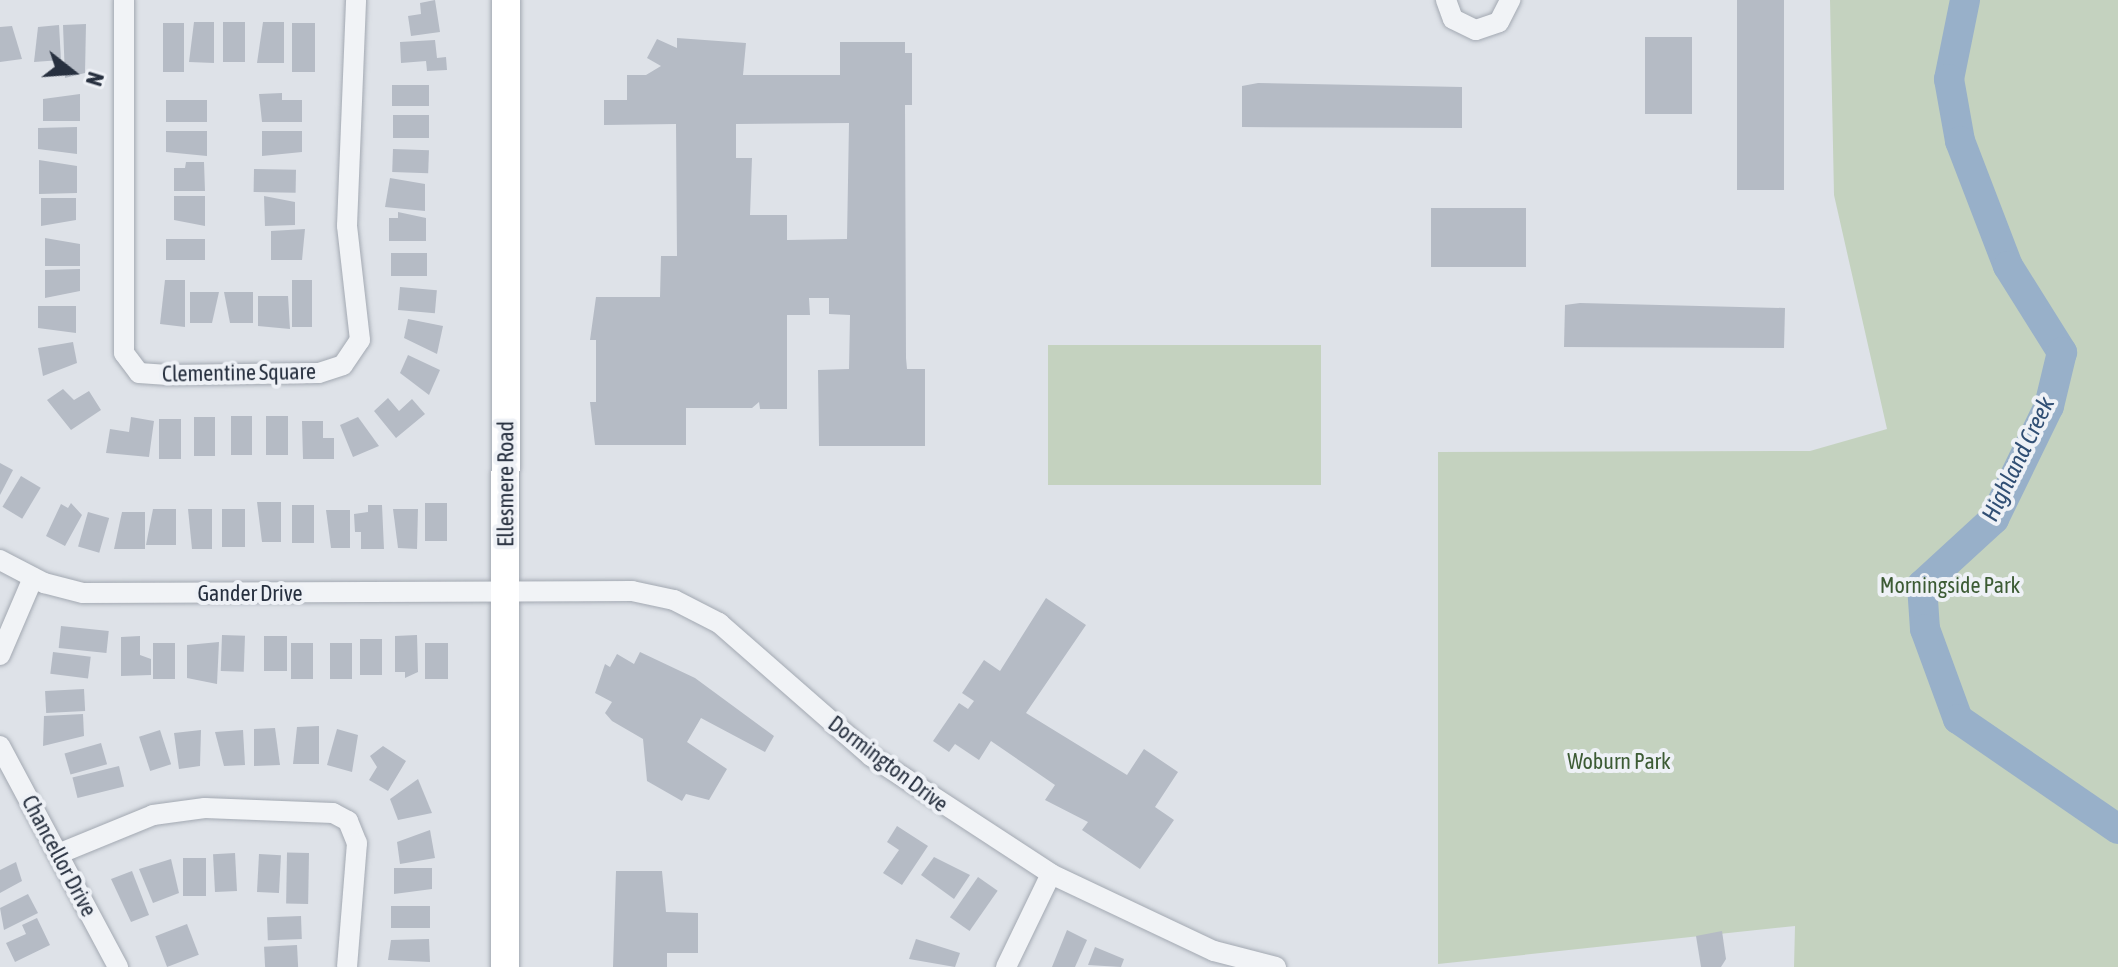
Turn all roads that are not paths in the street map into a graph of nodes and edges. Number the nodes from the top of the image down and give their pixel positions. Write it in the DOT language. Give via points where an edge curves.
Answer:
graph roads {
  1 [pos="124,0"];
  2 [pos="356,0"];
  3 [pos="506,0"];
  4 [pos="1446,0"];
  5 [pos="1510,0"];
  6 [pos="0,560"];
  7 [pos="33,578"];
  8 [pos="506,593"];
  9 [pos="0,655"];
  10 [pos="0,746"];
  11 [pos="58,854"];
  12 [pos="1051,874"];
  13 [pos="118,967"];
  14 [pos="347,967"];
  15 [pos="505,967"];
  16 [pos="1006,967"];
  17 [pos="1276,967"];
  1 -- 2 [label="street, Clementine Square" via="124,353 139,373 168,375 319,373 343,365 360,340 347,226"];
  3 -- 8 [label="main road, Ellesmere Road"];
  4 -- 5 [label="street" via="1453,19 1476,30 1499,22"];
  6 -- 7 [label="street, Gander Drive"];
  7 -- 8 [label="street, Gander Drive" via="83,593"];
  7 -- 9 [label="street"];
  8 -- 12 [label="street, Dormington Drive" via="632,591 686,604 719,623 871,756"];
  8 -- 15 [label="main road, Ellesmere Road"];
  10 -- 11 [label="street, Chancellor Drive"];
  11 -- 13 [label="street, Chancellor Drive"];
  11 -- 14 [label="street" via="153,815 205,808 333,813 348,821 357,843"];
  12 -- 16 [label="street"];
  12 -- 17 [label="street, Dormington Drive" via="1214,951"];
}
